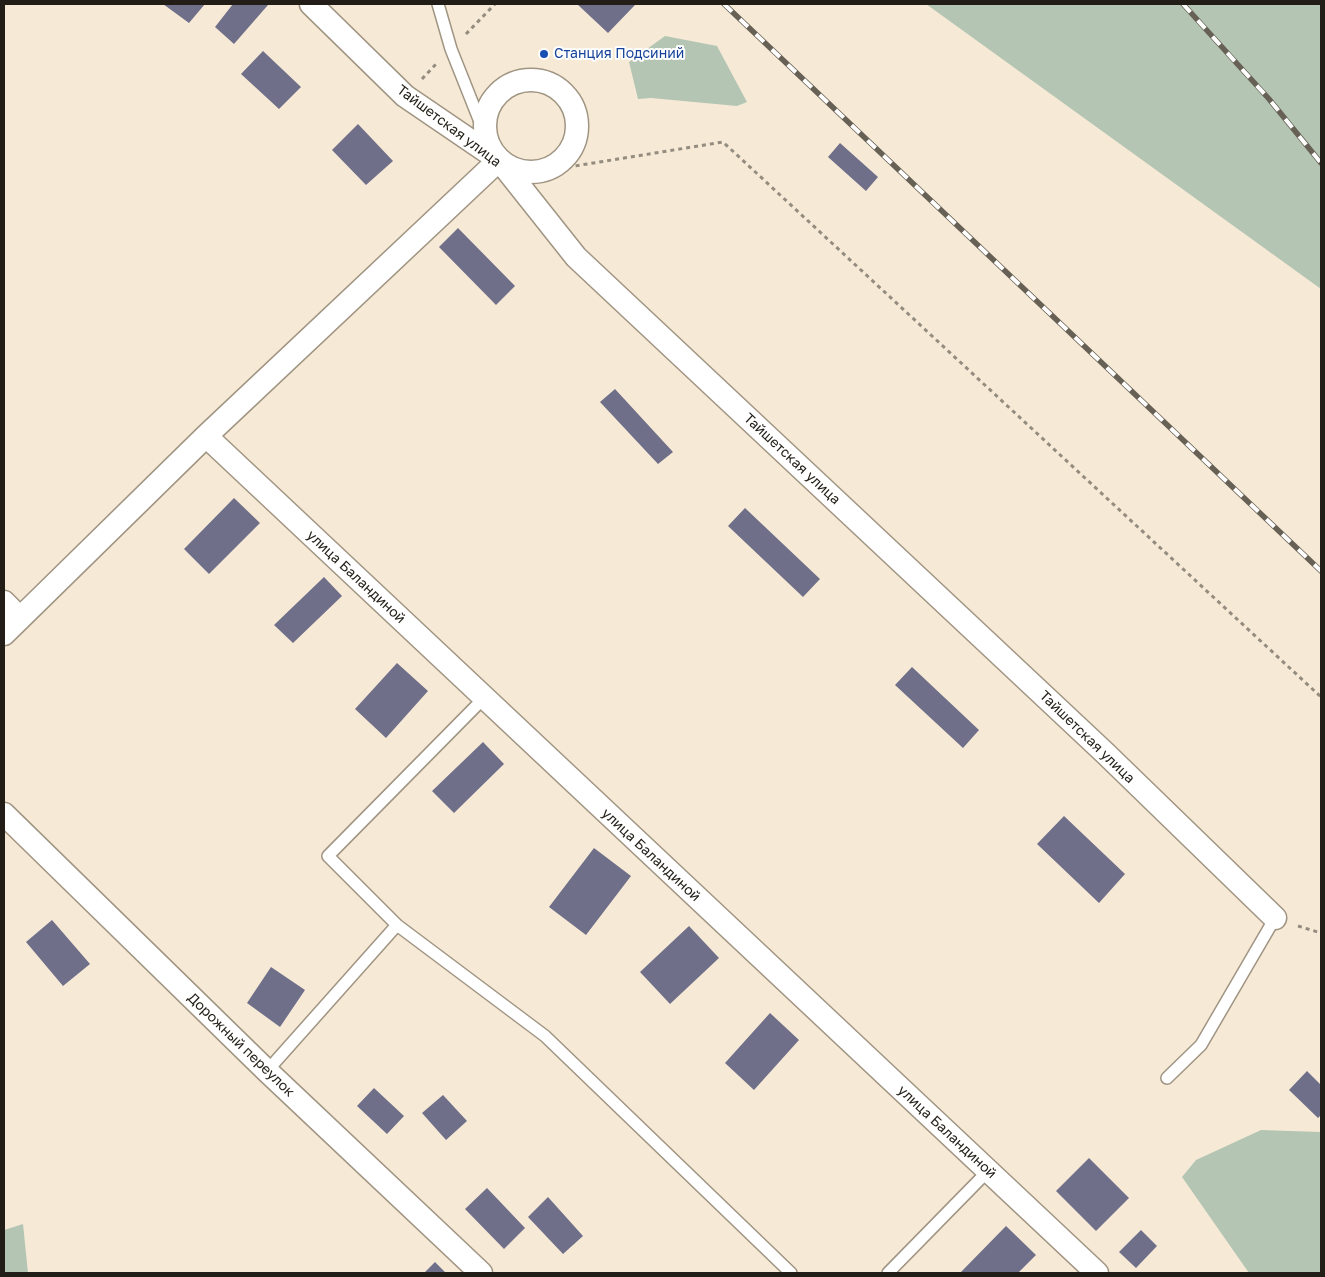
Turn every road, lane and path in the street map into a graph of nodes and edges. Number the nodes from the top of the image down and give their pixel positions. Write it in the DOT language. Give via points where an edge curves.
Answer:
graph roads {
  1 [pos="311,4"];
  2 [pos="438,4"];
  3 [pos="494,154"];
  4 [pos="544,171"];
  5 [pos="206,436"];
  6 [pos="4,602"];
  7 [pos="20,618"];
  8 [pos="4,634"];
  9 [pos="1321,697"];
  10 [pos="484,698"];
  11 [pos="4,814"];
  12 [pos="1275,918"];
  13 [pos="397,925"];
  14 [pos="266,1071"];
  15 [pos="1166,1078"];
  16 [pos="988,1171"];
  17 [pos="481,1273"];
  18 [pos="791,1273"];
  19 [pos="888,1273"];
  20 [pos="1097,1273"];
  1 -- 3 [label="street, Тайшетская улица" via="405,96"];
  2 -- 3 [label="lane" via="451,49"];
  3 -- 4 [label="street" via="512,169 528,173"];
  3 -- 4 [label="street" via="485,133 490,103 513,83 528,79 543,81 568,97 576,111 578,126 576,141 569,154 558,165"];
  3 -- 5 [label="street"];
  3 -- 12 [label="street, Тайшетская улица" via="576,257 1097,746"];
  4 -- 9 [label="path" via="723,142"];
  5 -- 7 [label="street"];
  5 -- 10 [label="street, улица Баландиной"];
  6 -- 7 [label="street"];
  7 -- 8 [label="street"];
  10 -- 13 [label="lane" via="328,856"];
  10 -- 16 [label="street, улица Баландиной"];
  11 -- 14 [label="street, Дорожный переулок"];
  12 -- 15 [label="lane" via="1201,1045"];
  13 -- 14 [label="lane"];
  13 -- 18 [label="lane" via="545,1036"];
  14 -- 17 [label="street, Дорожный переулок"];
  16 -- 19 [label="lane"];
  16 -- 20 [label="street, улица Баландиной"];
}
